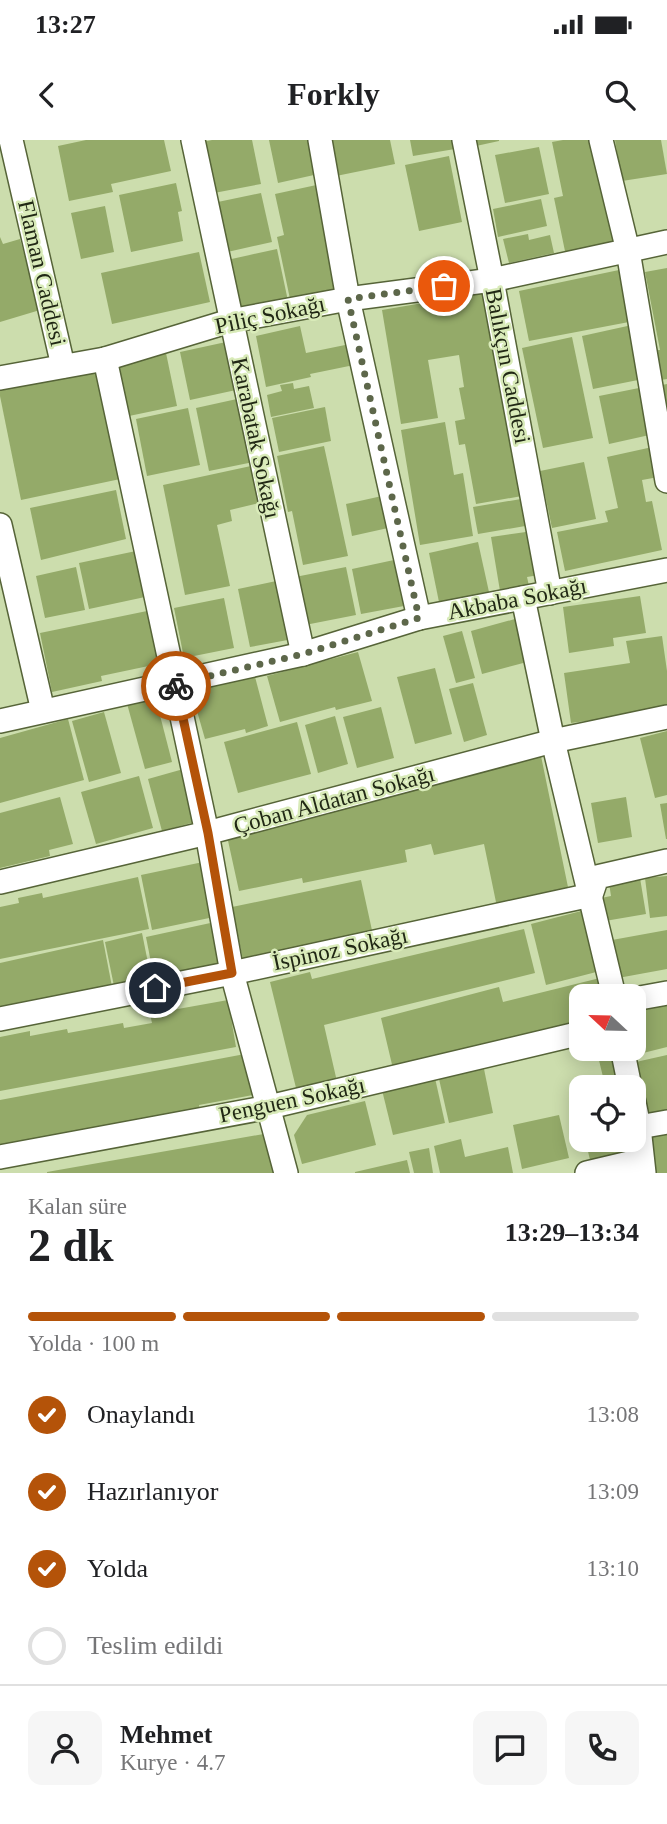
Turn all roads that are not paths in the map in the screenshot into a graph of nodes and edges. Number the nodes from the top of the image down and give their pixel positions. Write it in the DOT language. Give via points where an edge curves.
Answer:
graph roads {
  1 [pos="11,140"];
  2 [pos="193,140"];
  3 [pos="320,140"];
  4 [pos="464,140"];
  5 [pos="601,140"];
  6 [pos="667,242"];
  7 [pos="628,251"];
  8 [pos="492,280"];
  9 [pos="348,299"];
  10 [pos="230,321"];
  11 [pos="105,359"];
  12 [pos="64,366"];
  13 [pos="0,378"];
  14 [pos="667,481"];
  15 [pos="0,525"];
  16 [pos="667,570"];
  17 [pos="551,593"];
  18 [pos="523,598"];
  19 [pos="419,618"];
  20 [pos="303,654"];
  21 [pos="176,684"];
  22 [pos="43,711"];
  23 [pos="667,717"];
  24 [pos="0,721"];
  25 [pos="553,741"];
  26 [pos="208,833"];
  27 [pos="667,861"];
  28 [pos="0,882"];
  29 [pos="590,895"];
  30 [pos="232,973"];
  31 [pos="611,984"];
  32 [pos="667,993"];
  33 [pos="646,997"];
  34 [pos="0,1018"];
  35 [pos="569,1036"];
  36 [pos="269,1107"];
  37 [pos="667,1122"];
  38 [pos="646,1126"];
  39 [pos="0,1157"];
  40 [pos="643,1166"];
  41 [pos="286,1173"];
  42 [pos="587,1173"];
  1 -- 12 [label="street, Flaman Caddesi"];
  2 -- 10 [label="street, Karabatak Sokağı"];
  3 -- 9 [label="street"];
  4 -- 8 [label="street, Balıkçın Caddesi"];
  5 -- 7 [label="street"];
  6 -- 7 [label="street, Piliç Sokağı"];
  7 -- 8 [label="street, Piliç Sokağı"];
  7 -- 14 [label="street"];
  8 -- 9 [label="street, Piliç Sokağı"];
  8 -- 17 [label="street, Balıkçın Caddesi"];
  9 -- 10 [label="street, Piliç Sokağı"];
  9 -- 19 [label="street"];
  10 -- 11 [label="street, Piliç Sokağı"];
  10 -- 20 [label="street, Karabatak Sokağı"];
  11 -- 12 [label="street, Piliç Sokağı"];
  11 -- 21 [label="street"];
  12 -- 13 [label="street, Piliç Sokağı"];
  15 -- 22 [label="street"];
  16 -- 17 [label="street, Akbaba Sokağı"];
  17 -- 18 [label="street, Akbaba Sokağı"];
  18 -- 19 [label="street, Akbaba Sokağı"];
  18 -- 25 [label="street"];
  19 -- 20 [label="street, Akbaba Sokağı"];
  20 -- 21 [label="street, Akbaba Sokağı"];
  21 -- 22 [label="street, Akbaba Sokağı"];
  21 -- 26 [label="street"];
  22 -- 24 [label="street, Akbaba Sokağı"];
  23 -- 25 [label="street, Çoban Aldatan Sokağı"];
  25 -- 26 [label="street, Çoban Aldatan Sokağı"];
  25 -- 29 [label="street"];
  26 -- 28 [label="street, Çoban Aldatan Sokağı"];
  26 -- 30 [label="street"];
  27 -- 29 [label="street" via="597,877"];
  29 -- 30 [label="street, İspinoz Sokağı"];
  29 -- 31 [label="street"];
  30 -- 34 [label="street, İspinoz Sokağı"];
  30 -- 36 [label="street"];
  32 -- 33 [label="street"];
  35 -- 36 [label="street, Penguen Sokağı"];
  36 -- 39 [label="street, Penguen Sokağı"];
  36 -- 41 [label="street"];
  37 -- 38 [label="street"];
  40 -- 42 [label="street"];
}
